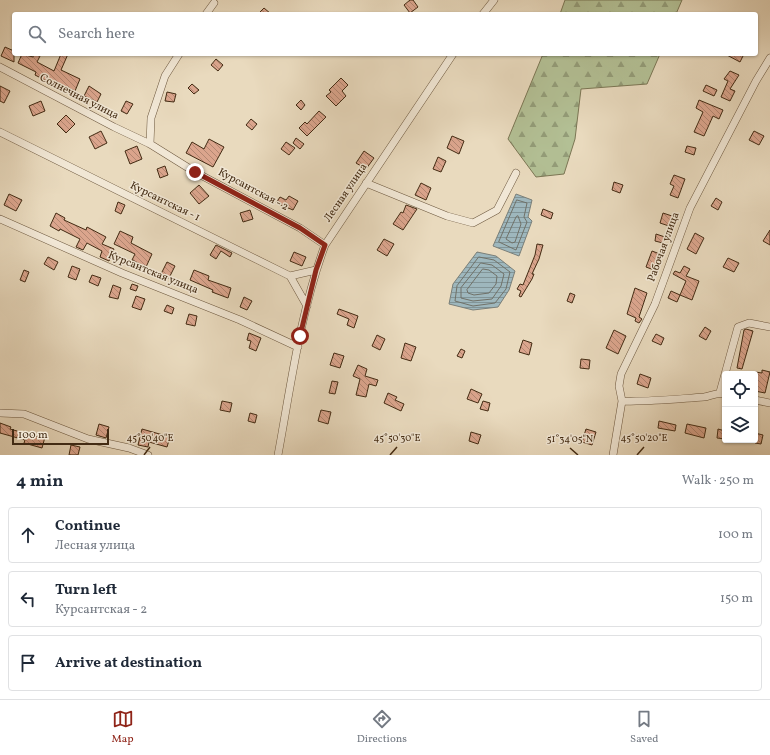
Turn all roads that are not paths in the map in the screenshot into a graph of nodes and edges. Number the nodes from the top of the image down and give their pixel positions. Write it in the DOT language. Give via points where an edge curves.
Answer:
graph roads {
  1 [pos="494,0"];
  2 [pos="214,2"];
  3 [pos="207,12"];
  4 [pos="485,12"];
  5 [pos="178,56"];
  6 [pos="452,56"];
  7 [pos="770,58"];
  8 [pos="0,67"];
  9 [pos="0,132"];
  10 [pos="150,144"];
  11 [pos="516,173"];
  12 [pos="366,183"];
  13 [pos="0,219"];
  14 [pos="325,245"];
  15 [pos="316,270"];
  16 [pos="290,276"];
  17 [pos="307,306"];
  18 [pos="770,327"];
  19 [pos="298,347"];
  20 [pos="727,371"];
  21 [pos="722,393"];
  22 [pos="622,401"];
  23 [pos="758,401"];
  24 [pos="770,403"];
  25 [pos="0,413"];
  26 [pos="148,455"];
  27 [pos="278,455"];
  28 [pos="613,455"];
  1 -- 4 [label="street"];
  2 -- 3 [label="street"];
  5 -- 10 [label="street" via="165,76 151,118"];
  6 -- 12 [label="street, Лесная улица"];
  7 -- 22 [label="street, Рабочая улица" via="690,208 655,304 622,374 619,386"];
  8 -- 10 [label="street, Солнечная улица"];
  9 -- 16 [label="street, Курсантская - 1"];
  10 -- 14 [label="street, Курсантская - 2" via="195,172 300,228"];
  11 -- 12 [label="street" via="497,210 473,223 447,216"];
  12 -- 14 [label="street, Лесная улица"];
  13 -- 19 [label="street, Курсантская улица"];
  14 -- 15 [label="street, Лесная улица"];
  15 -- 16 [label="street"];
  15 -- 17 [label="street, Лесная улица"];
  16 -- 17 [label="street"];
  17 -- 19 [label="street, Лесная улица"];
  18 -- 20 [label="street" via="749,323 738,327"];
  19 -- 27 [label="street, Лесная улица"];
  21 -- 22 [label="street" via="640,402"];
  22 -- 28 [label="street, Рабочая улица"];
  23 -- 24 [label="street"];
  25 -- 26 [label="street" via="24,414 88,439"];
}
